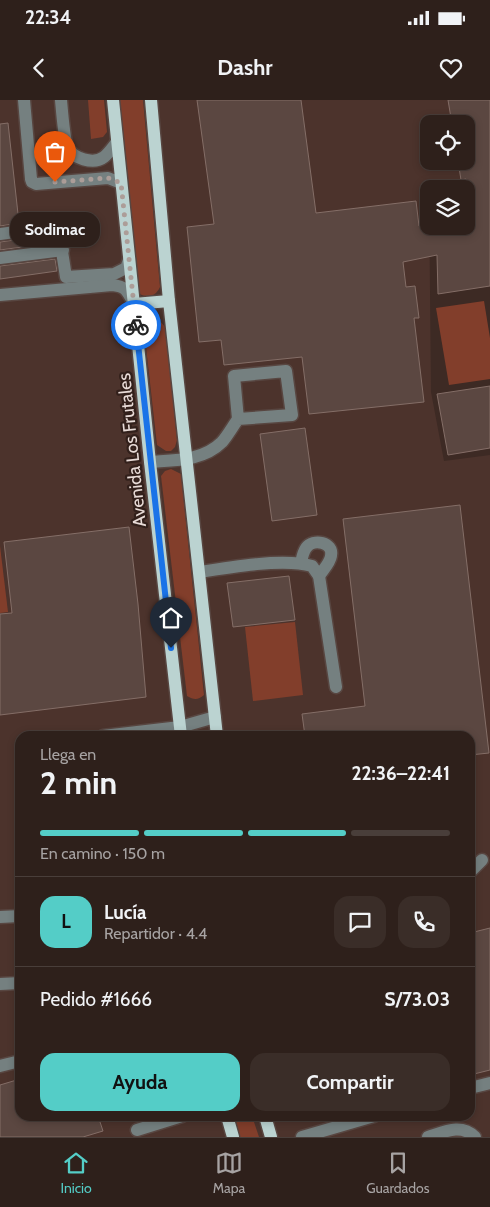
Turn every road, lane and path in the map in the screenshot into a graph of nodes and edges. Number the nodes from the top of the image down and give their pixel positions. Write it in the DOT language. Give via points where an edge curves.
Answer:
graph roads {
  1 [pos="24,100"];
  2 [pos="61,100"];
  3 [pos="113,100"];
  4 [pos="151,100"];
  5 [pos="117,142"];
  6 [pos="121,183"];
  7 [pos="0,234"];
  8 [pos="63,250"];
  9 [pos="0,258"];
  10 [pos="129,260"];
  11 [pos="0,295"];
  12 [pos="169,301"];
  13 [pos="134,304"];
  14 [pos="238,419"];
  15 [pos="187,459"];
  16 [pos="150,462"];
  17 [pos="300,563"];
  18 [pos="200,572"];
  19 [pos="319,576"];
  20 [pos="336,687"];
  21 [pos="215,716"];
  22 [pos="181,731"];
  23 [pos="183,731"];
  24 [pos="216,731"];
  25 [pos="482,860"];
  26 [pos="475,867"];
  27 [pos="15,916"];
  28 [pos="0,917"];
  29 [pos="15,983"];
  30 [pos="0,984"];
  31 [pos="15,1062"];
  32 [pos="0,1066"];
  33 [pos="490,1083"];
  34 [pos="475,1087"];
  35 [pos="166,1121"];
  36 [pos="228,1121"];
  37 [pos="266,1121"];
  38 [pos="357,1121"];
  39 [pos="137,1130"];
  40 [pos="233,1137"];
  41 [pos="271,1137"];
  42 [pos="302,1137"];
  43 [pos="428,1137"];
  44 [pos="475,1137"];
  1 -- 6 [label="lane" via="32,182 108,178"];
  2 -- 5 [label="lane" via="67,147 74,154 82,159 99,160"];
  3 -- 5 [label="main road, Avenida Los Frutales"];
  4 -- 12 [label="main road"];
  5 -- 6 [label="main road, Avenida Los Frutales"];
  6 -- 10 [label="main road, Avenida Los Frutales"];
  7 -- 8 [label="lane" via="58,226"];
  8 -- 9 [label="lane"];
  8 -- 10 [label="lane" via="66,277 114,274 126,268"];
  10 -- 13 [label="main road, Avenida Los Frutales"];
  11 -- 13 [label="lane" via="112,285 127,289"];
  12 -- 13 [label="main road"];
  12 -- 15 [label="main road"];
  13 -- 16 [label="main road, Avenida Los Frutales"];
  14 -- 14 [label="lane" via="292,415 286,371 234,376"];
  14 -- 15 [label="lane" via="221,442 205,455"];
  15 -- 16 [label="lane"];
  15 -- 18 [label="main road"];
  16 -- 22 [label="main road, Avenida Los Frutales"];
  17 -- 18 [label="lane"];
  17 -- 19 [label="lane" via="312,566"];
  17 -- 19 [label="lane" via="304,549 309,545 326,544 332,554"];
  18 -- 21 [label="main road"];
  19 -- 20 [label="lane"];
  21 -- 23 [label="lane"];
  21 -- 24 [label="main road"];
  25 -- 26 [label="lane"];
  27 -- 28 [label="lane"];
  29 -- 30 [label="lane"];
  31 -- 32 [label="lane"];
  33 -- 34 [label="lane"];
  35 -- 39 [label="lane"];
  36 -- 40 [label="main road"];
  37 -- 41 [label="main road"];
  38 -- 42 [label="lane"];
  43 -- 44 [label="lane" via="459,1128"];
}
